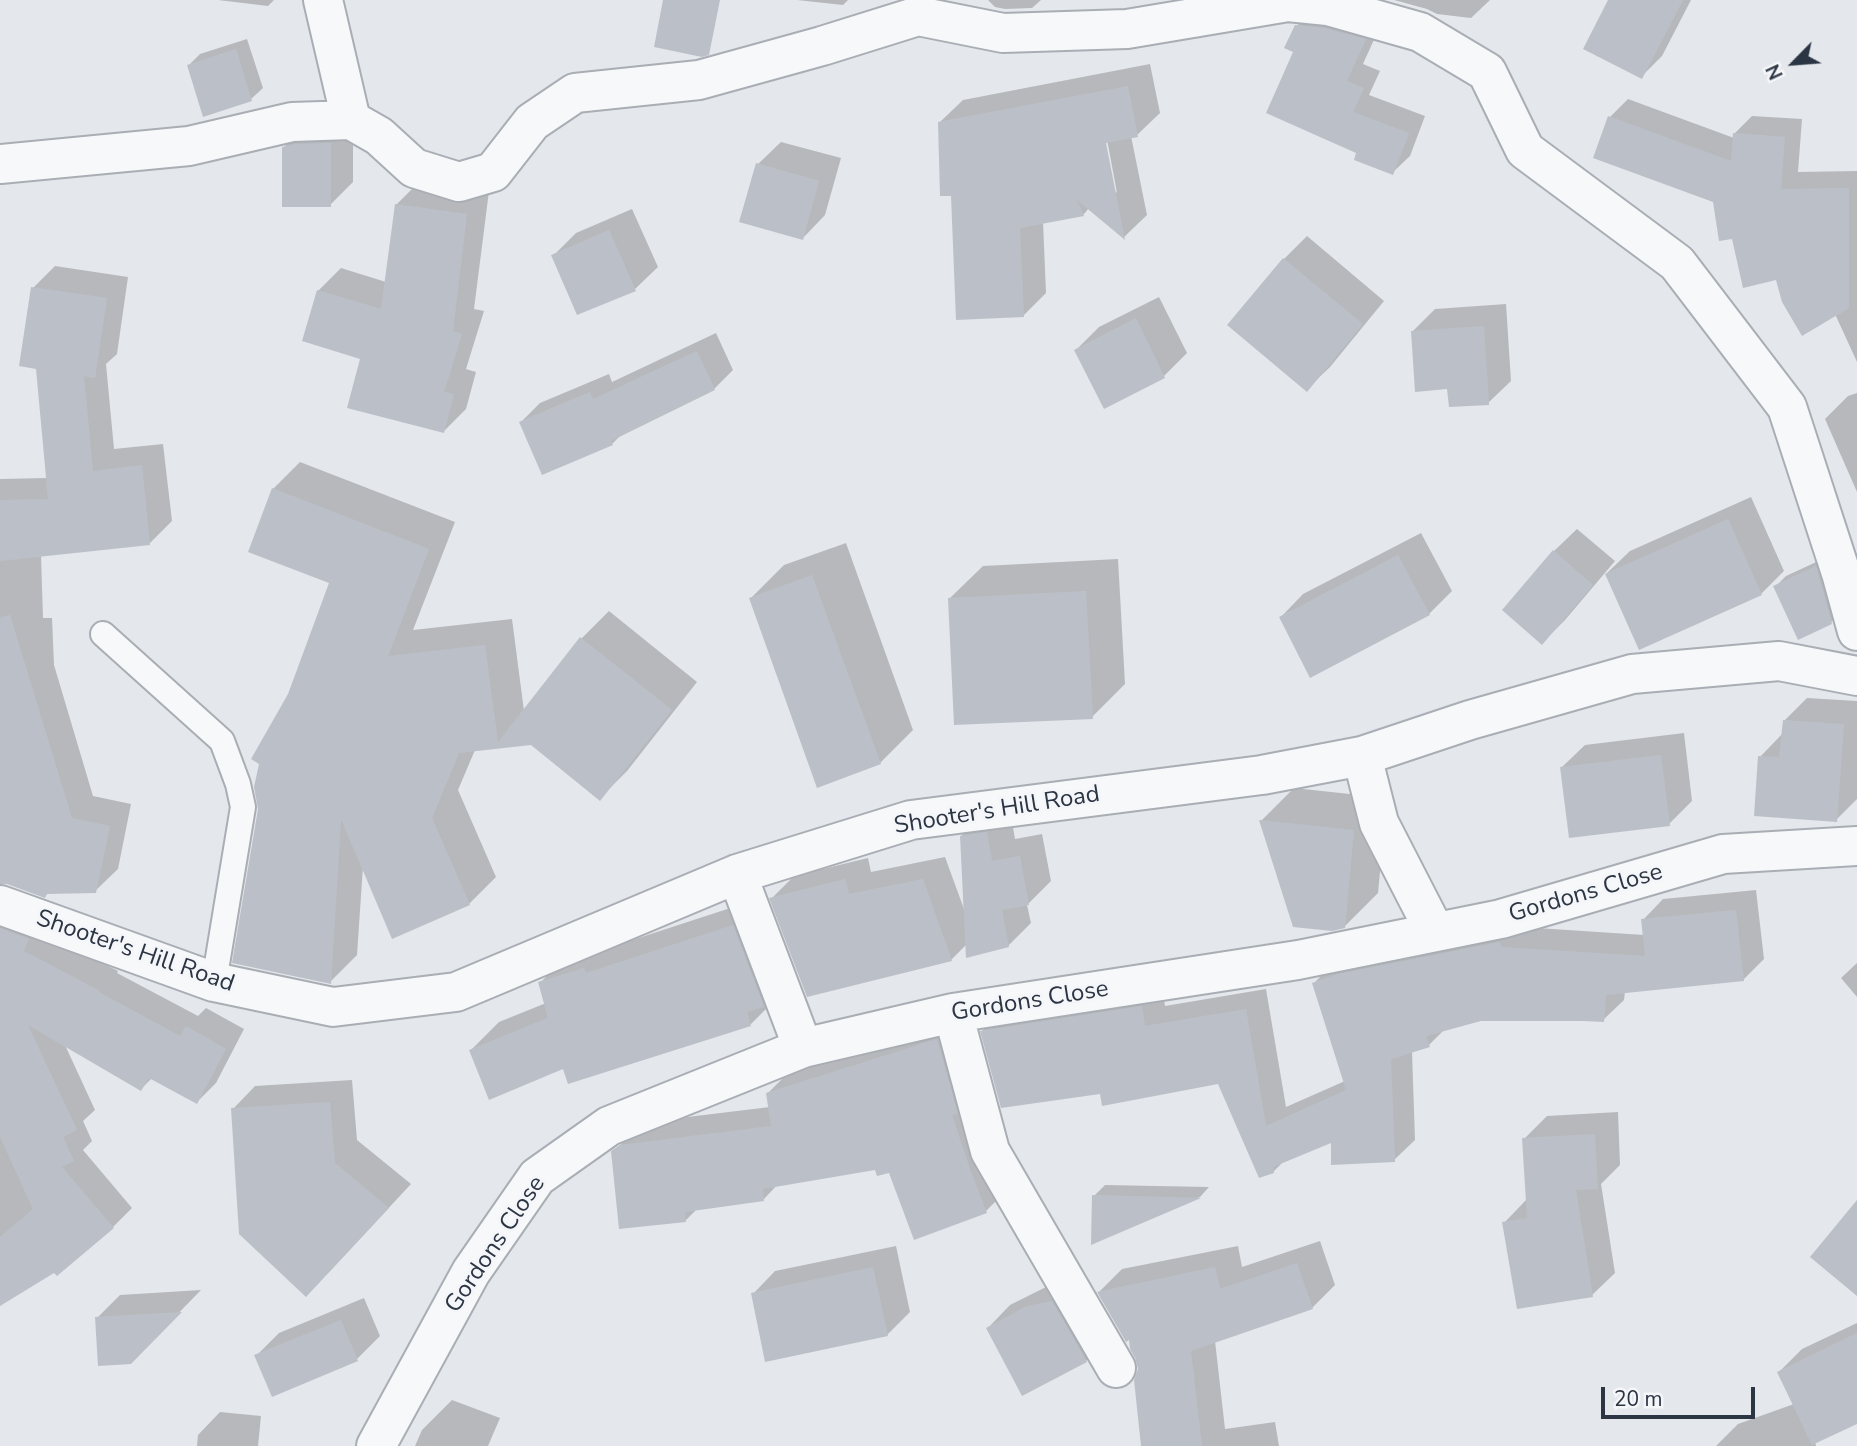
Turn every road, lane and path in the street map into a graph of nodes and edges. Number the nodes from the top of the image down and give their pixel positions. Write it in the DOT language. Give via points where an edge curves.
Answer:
graph roads {
  1 [pos="323,0"];
  2 [pos="351,120"];
  3 [pos="0,164"];
  4 [pos="1857,631"];
  5 [pos="103,634"];
  6 [pos="1857,676"];
  7 [pos="1362,756"];
  8 [pos="1857,846"];
  9 [pos="737,874"];
  10 [pos="0,905"];
  11 [pos="1435,932"];
  12 [pos="214,982"];
  13 [pos="953,1013"];
  14 [pos="803,1048"];
  15 [pos="1115,1368"];
  16 [pos="376,1446"];
  1 -- 2 [label="street"];
  2 -- 3 [label="street" via="292,122 188,146"];
  2 -- 4 [label="street" via="379,136 414,168 459,182 493,172 532,122 575,93 699,80 918,16 1003,33 1127,29 1288,2 1328,6 1420,32 1487,72 1525,150 1677,263 1787,407"];
  5 -- 12 [label="lane" via="222,741 238,784 243,807"];
  6 -- 7 [label="street, Shooter's Hill Road" via="1779,661 1632,674"];
  7 -- 9 [label="street, Shooter's Hill Road" via="1262,775 911,820"];
  7 -- 11 [label="street" via="1379,824"];
  8 -- 11 [label="street, Gordons Close" via="1723,854 1501,919"];
  9 -- 12 [label="street, Shooter's Hill Road" via="456,992 333,1007"];
  9 -- 14 [label="street"];
  10 -- 12 [label="street, Shooter's Hill Road"];
  11 -- 13 [label="street, Gordons Close" via="1298,960"];
  13 -- 14 [label="street, Gordons Close"];
  13 -- 15 [label="street" via="990,1151"];
  14 -- 16 [label="street, Gordons Close" via="609,1126 537,1177 471,1272"];
}
